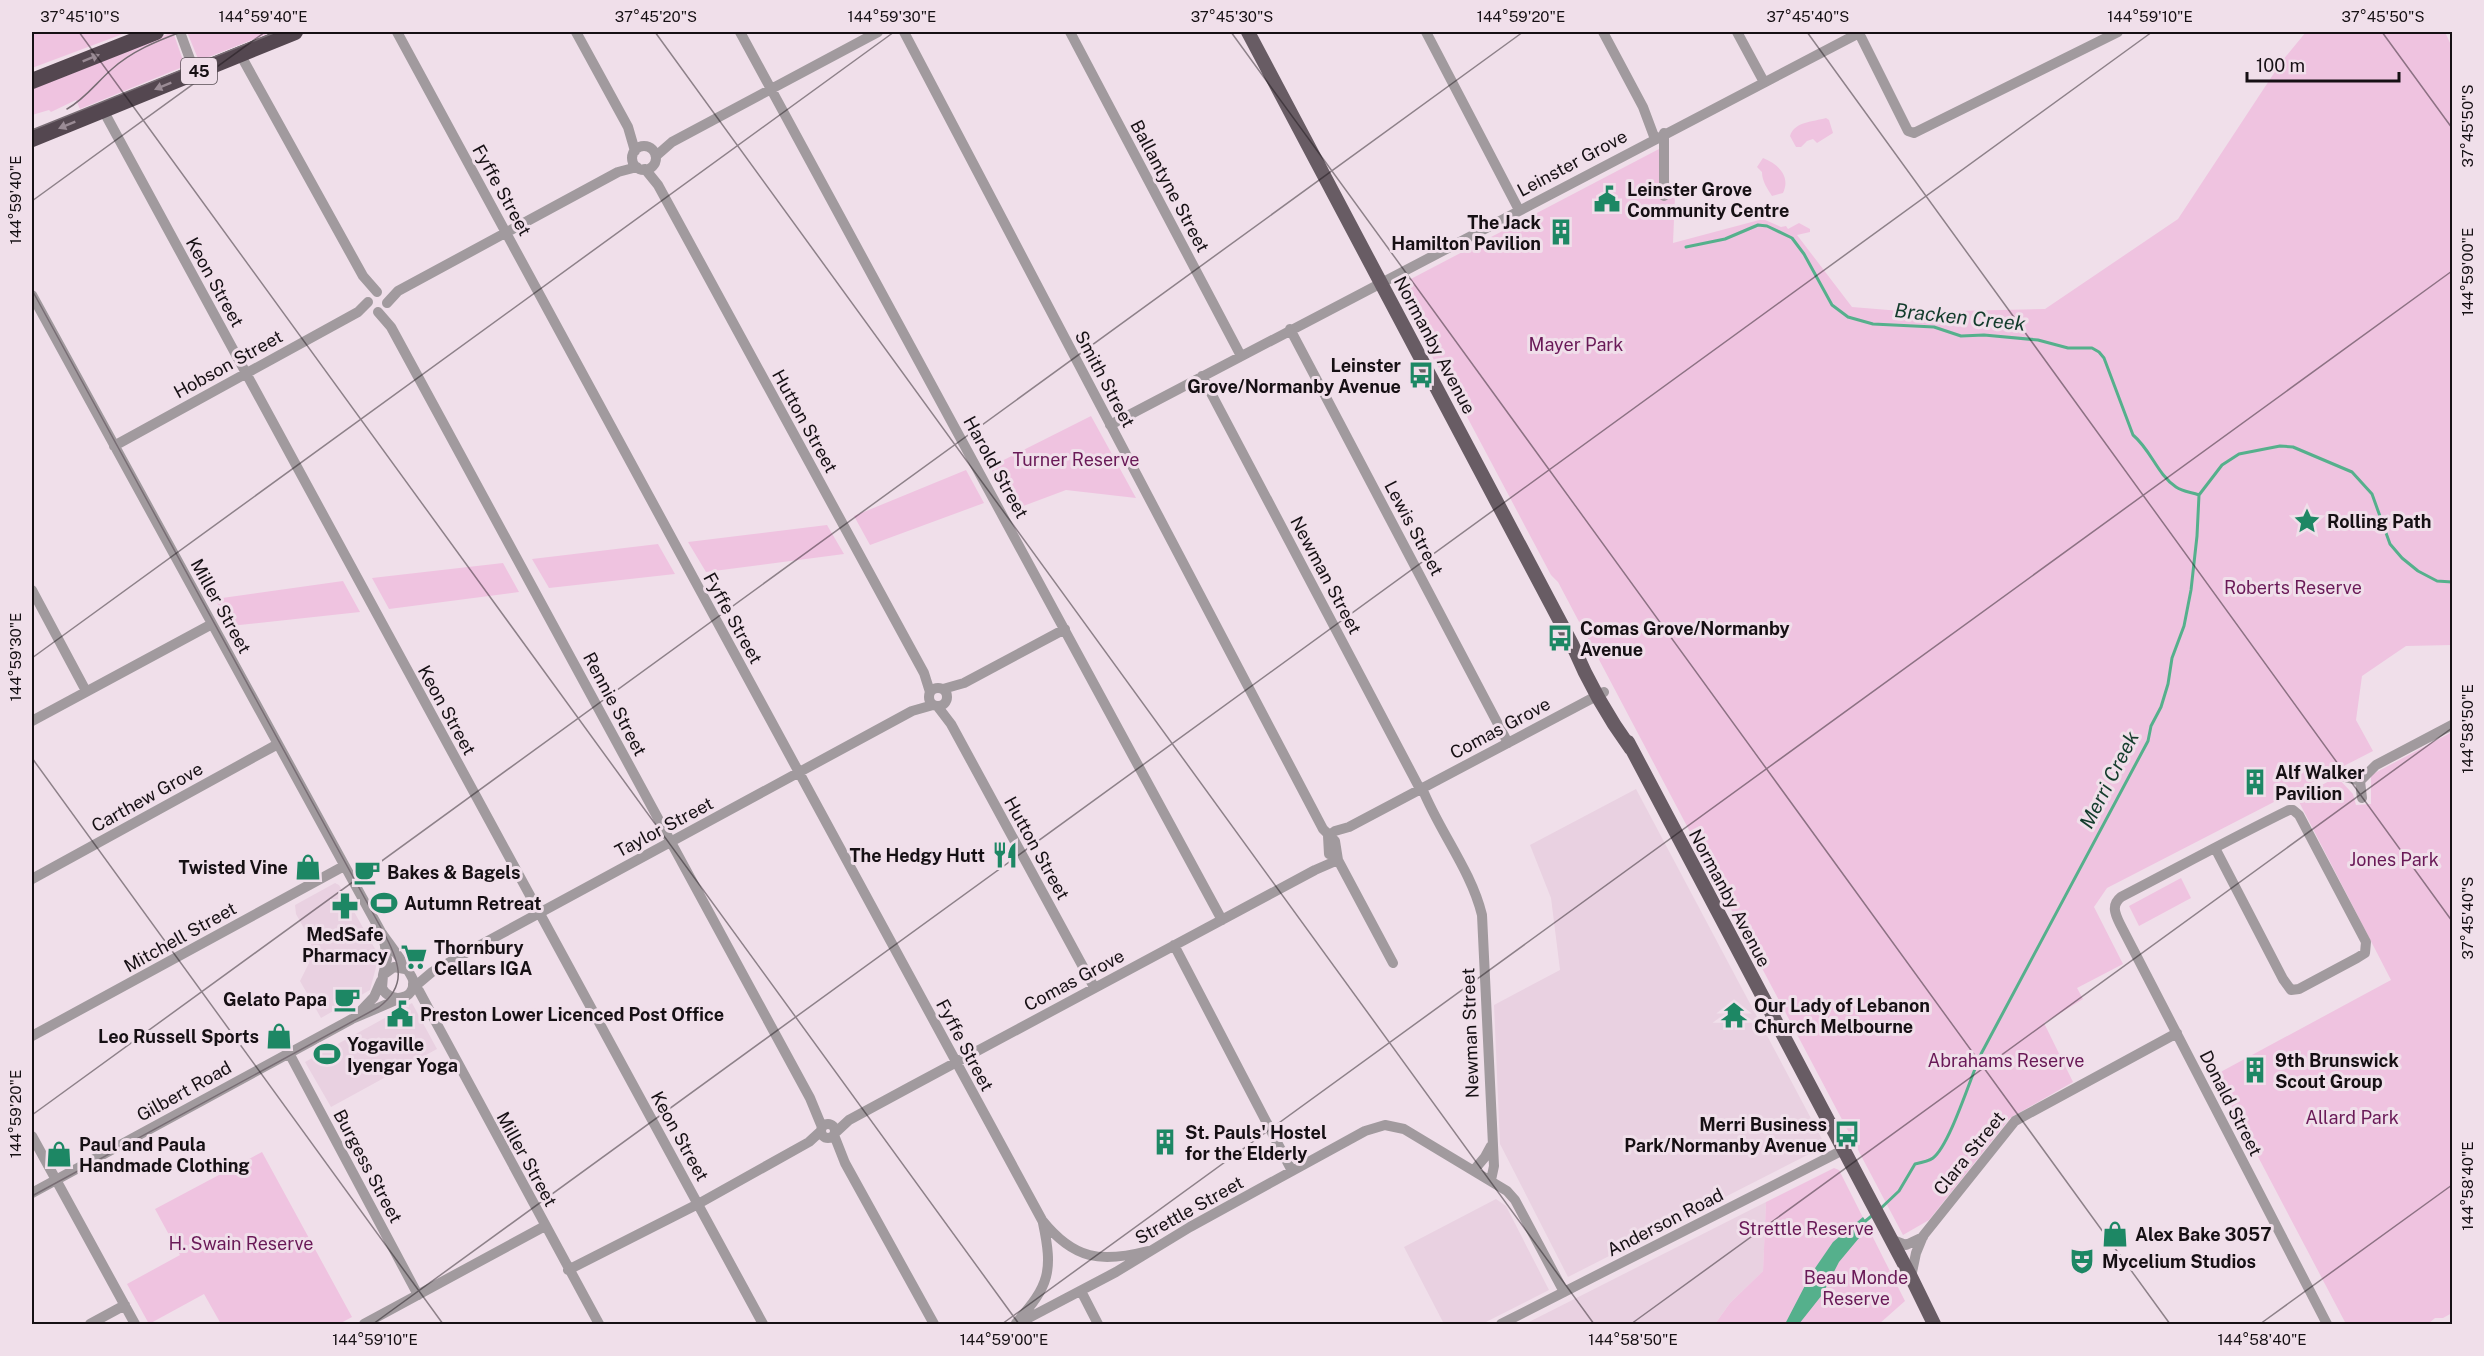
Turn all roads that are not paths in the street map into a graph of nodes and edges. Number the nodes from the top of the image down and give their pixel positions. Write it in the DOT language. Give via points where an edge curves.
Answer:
graph roads {
  1 [pos="156,32"];
  2 [pos="180,32"];
  3 [pos="295,32"];
  4 [pos="396,32"];
  5 [pos="576,32"];
  6 [pos="740,32"];
  7 [pos="878,32"];
  8 [pos="904,32"];
  9 [pos="1070,32"];
  10 [pos="1248,32"];
  11 [pos="1426,32"];
  12 [pos="1603,32"];
  13 [pos="1737,32"];
  14 [pos="1863,32"];
  15 [pos="2118,32"];
  16 [pos="240,54"];
  17 [pos="195,73"];
  18 [pos="33,80"];
  19 [pos="1764,82"];
  20 [pos="771,88"];
  21 [pos="103,110"];
  22 [pos="1660,136"];
  23 [pos="32,139"];
  24 [pos="644,157"];
  25 [pos="1664,196"];
  26 [pos="1519,210"];
  27 [pos="506,232"];
  28 [pos="1381,282"];
  29 [pos="32,295"];
  30 [pos="377,302"];
  31 [pos="1290,329"];
  32 [pos="1241,356"];
  33 [pos="246,373"];
  34 [pos="1202,376"];
  35 [pos="1110,425"];
  36 [pos="114,446"];
  37 [pos="32,590"];
  38 [pos="212,624"];
  39 [pos="1065,629"];
  40 [pos="86,692"];
  41 [pos="1600,694"];
  42 [pos="938,697"];
  43 [pos="32,721"];
  44 [pos="2452,725"];
  45 [pos="1508,742"];
  46 [pos="278,744"];
  47 [pos="799,773"];
  48 [pos="2345,777"];
  49 [pos="2360,781"];
  50 [pos="1421,788"];
  51 [pos="2362,798"];
  52 [pos="1331,839"];
  53 [pos="671,842"];
  54 [pos="2215,848"];
  55 [pos="1334,857"];
  56 [pos="344,866"];
  57 [pos="32,879"];
  58 [pos="539,913"];
  59 [pos="1222,920"];
  60 [pos="381,932"];
  61 [pos="1174,945"];
  62 [pos="1393,963"];
  63 [pos="407,971"];
  64 [pos="432,972"];
  65 [pos="382,976"];
  66 [pos="413,984"];
  67 [pos="1094,987"];
  68 [pos="402,998"];
  69 [pos="427,1010"];
  70 [pos="353,1019"];
  71 [pos="2177,1033"];
  72 [pos="32,1036"];
  73 [pos="289,1053"];
  74 [pos="956,1062"];
  75 [pos="828,1132"];
  76 [pos="32,1136"];
  77 [pos="1491,1146"];
  78 [pos="1843,1150"];
  79 [pos="1474,1170"];
  80 [pos="1292,1171"];
  81 [pos="56,1180"];
  82 [pos="1491,1180"];
  83 [pos="32,1193"];
  84 [pos="698,1204"];
  85 [pos="1042,1220"];
  86 [pos="545,1226"];
  87 [pos="1889,1236"];
  88 [pos="1923,1236"];
  89 [pos="1148,1251"];
  90 [pos="568,1270"];
  91 [pos="1911,1277"];
  92 [pos="1081,1291"];
  93 [pos="1564,1292"];
  94 [pos="418,1295"];
  95 [pos="125,1305"];
  96 [pos="594,1323"];
  97 [pos="90,1324"];
  98 [pos="135,1324"];
  99 [pos="364,1324"];
  100 [pos="763,1324"];
  101 [pos="934,1324"];
  102 [pos="1016,1324"];
  103 [pos="1098,1324"];
  104 [pos="1501,1324"];
  105 [pos="1934,1324"];
  106 [pos="2326,1324"];
  18 -- 1 [label="highway, one-way"];
  2 -- 17 [label="street"];
  3 -- 16 [label="highway, 45"];
  4 -- 27 [label="street, Fyffe Street"];
  5 -- 24 [label="street, Hutton Street"];
  6 -- 20 [label="street, Harold Street"];
  7 -- 20 [label="street, Hobson Street"];
  8 -- 35 [label="street, Smith Street"];
  9 -- 32 [label="street, Ballantyne Street"];
  10 -- 28 [label="main road, Normanby Avenue"];
  11 -- 26 [label="street"];
  12 -- 22 [label="street"];
  13 -- 19 [label="street"];
  14 -- 15 [label="street" via="1912,133"];
  14 -- 19 [label="street, Leinster Grove"];
  16 -- 17 [label="highway, 45"];
  16 -- 30 [label="street, Rennie Street"];
  17 -- 21 [label="highway, 45, one-way"];
  19 -- 22 [label="street, Leinster Grove"];
  20 -- 24 [label="street, Hobson Street"];
  20 -- 39 [label="street, Harold Street"];
  21 -- 23 [label="highway, 45, one-way"];
  21 -- 33 [label="street, Keon Street"];
  22 -- 25 [label="street"];
  22 -- 26 [label="street, Leinster Grove"];
  24 -- 27 [label="street, Hobson Street"];
  24 -- 42 [label="street, Hutton Street"];
  26 -- 28 [label="street, Leinster Grove"];
  27 -- 30 [label="street, Hobson Street"];
  27 -- 47 [label="street, Fyffe Street"];
  28 -- 31 [label="street, Leinster Grove"];
  28 -- 41 [label="main road, Normanby Avenue"];
  29 -- 36 [label="street, Miller Street"];
  30 -- 33 [label="street, Hobson Street"];
  30 -- 53 [label="street, Rennie Street"];
  31 -- 32 [label="street, Leinster Grove"];
  31 -- 45 [label="street, Lewis Street"];
  32 -- 34 [label="street, Leinster Grove"];
  33 -- 36 [label="street, Hobson Street"];
  33 -- 58 [label="street, Keon Street"];
  34 -- 35 [label="street, Leinster Grove"];
  34 -- 50 [label="street, Newman Street"];
  35 -- 52 [label="street, Smith Street"];
  36 -- 38 [label="street, Miller Street"];
  37 -- 40 [label="street"];
  38 -- 40 [label="street"];
  38 -- 46 [label="street, Miller Street"];
  39 -- 42 [label="street, Taylor Street"];
  39 -- 59 [label="street, Harold Street"];
  40 -- 43 [label="street"];
  41 -- 45 [label="street, Comas Grove"];
  41 -- 78 [label="main road, Normanby Avenue"];
  42 -- 47 [label="street, Taylor Street"];
  42 -- 67 [label="street, Hutton Street"];
  44 -- 49 [label="street" via="2376,765"];
  45 -- 50 [label="street, Comas Grove"];
  46 -- 56 [label="street, Miller Street"];
  46 -- 57 [label="street, Carthew Grove"];
  47 -- 53 [label="street, Taylor Street"];
  47 -- 74 [label="street, Fyffe Street"];
  48 -- 49 [label="street"];
  49 -- 51 [label="street"];
  50 -- 52 [label="street, Comas Grove" via="1349,827 1334,831"];
  50 -- 77 [label="street, Newman Street" via="1473,889 1482,915"];
  52 -- 55 [label="street, Smith Street"];
  53 -- 58 [label="street, Taylor Street"];
  53 -- 75 [label="street, Rennie Street"];
  54 -- 54 [label="street" via="2294,810 2366,942 2365,953 2291,990"];
  54 -- 71 [label="street, Donald Street" via="2119,898 2115,904 2116,916"];
  55 -- 59 [label="street, Comas Grove"];
  55 -- 62 [label="street, Smith Street"];
  56 -- 60 [label="street, Miller Street"];
  56 -- 72 [label="street, Mitchell Street"];
  58 -- 64 [label="street, Taylor Street"];
  58 -- 84 [label="street, Keon Street"];
  59 -- 61 [label="street, Comas Grove"];
  60 -- 63 [label="street, Miller Street"];
  60 -- 65 [label="street, Miller Street" via="387,959"];
  61 -- 67 [label="street, Comas Grove"];
  61 -- 80 [label="street"];
  63 -- 64 [label="street, Taylor Street"];
  63 -- 65 [label="street" via="393,967"];
  63 -- 66 [label="street"];
  64 -- 66 [label="street, Taylor Street"];
  65 -- 68 [label="street" via="386,994"];
  65 -- 70 [label="street, Gilbert Road" via="374,998"];
  66 -- 68 [label="street"];
  66 -- 69 [label="street, Miller Street"];
  67 -- 74 [label="street, Comas Grove"];
  68 -- 69 [label="street" via="414,997"];
  68 -- 70 [label="street, Gilbert Road"];
  69 -- 86 [label="street, Miller Street"];
  70 -- 73 [label="street, Gilbert Road"];
  71 -- 88 [label="street, Clara Street" via="2015,1121"];
  71 -- 106 [label="street, Donald Street"];
  73 -- 81 [label="street, Gilbert Road"];
  73 -- 94 [label="street, Burgess Street"];
  74 -- 75 [label="street, Comas Grove"];
  74 -- 85 [label="street, Fyffe Street"];
  75 -- 84 [label="street, Comas Grove"];
  75 -- 101 [label="street, Rennie Street"];
  76 -- 81 [label="street"];
  77 -- 79 [label="street"];
  77 -- 82 [label="street, Newman Street"];
  78 -- 87 [label="main road, Normanby Avenue"];
  78 -- 93 [label="street, Anderson Road"];
  79 -- 80 [label="street, Strettle Street" via="1404,1129 1385,1125 1365,1131"];
  79 -- 82 [label="street"];
  80 -- 89 [label="street, Strettle Street"];
  81 -- 83 [label="street, Gilbert Road"];
  81 -- 95 [label="street"];
  82 -- 93 [label="street" via="1515,1200"];
  84 -- 90 [label="street, Comas Grove"];
  84 -- 100 [label="street, Keon Street"];
  85 -- 89 [label="street, Fyffe Street" via="1068,1246 1089,1256 1115,1258"];
  85 -- 102 [label="street, Fyffe Street" via="1049,1253 1048,1271 1040,1293"];
  86 -- 90 [label="street, Miller Street"];
  86 -- 94 [label="street"];
  87 -- 88 [label="street" via="1906,1245"];
  87 -- 91 [label="main road, Normanby Avenue"];
  88 -- 91 [label="street, Clara Street"];
  89 -- 92 [label="street, Strettle Street"];
  90 -- 96 [label="street, Miller Street"];
  91 -- 105 [label="main road, Normanby Avenue"];
  92 -- 102 [label="street, Strettle Street"];
  92 -- 103 [label="street"];
  93 -- 104 [label="street, Anderson Road"];
  94 -- 99 [label="street"];
  95 -- 97 [label="street"];
  95 -- 98 [label="street"];
}
